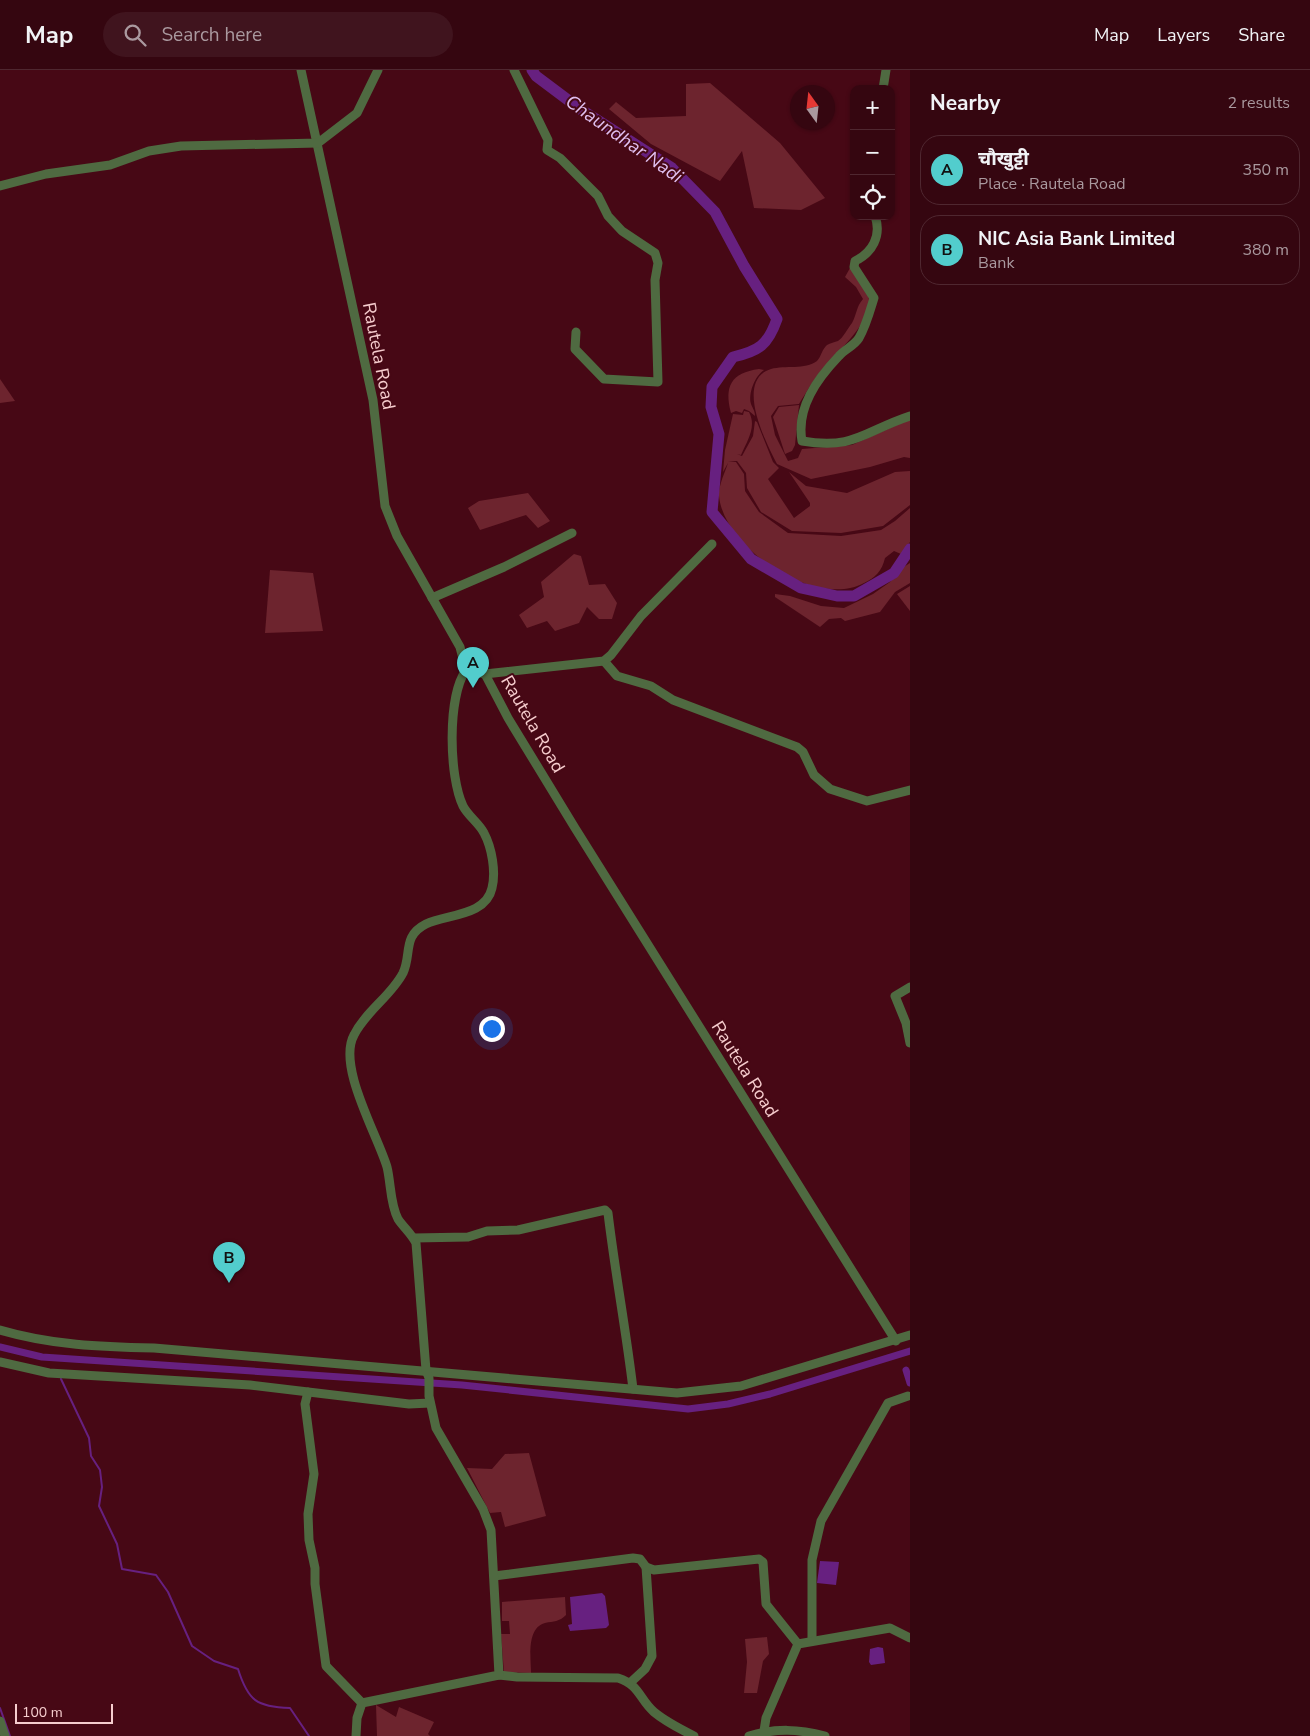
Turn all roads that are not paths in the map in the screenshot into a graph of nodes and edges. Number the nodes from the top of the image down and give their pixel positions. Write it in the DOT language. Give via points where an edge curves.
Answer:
graph roads {
  1 [pos="301,70"];
  2 [pos="378,70"];
  3 [pos="514,70"];
  4 [pos="886,70"];
  5 [pos="884,85"];
  6 [pos="318,143"];
  7 [pos="0,186"];
  8 [pos="875,220"];
  9 [pos="576,332"];
  10 [pos="910,416"];
  11 [pos="572,533"];
  12 [pos="712,544"];
  13 [pos="432,598"];
  14 [pos="604,661"];
  15 [pos="466,670"];
  16 [pos="485,674"];
  17 [pos="910,790"];
  18 [pos="910,987"];
  19 [pos="910,1043"];
  20 [pos="414,1238"];
  21 [pos="0,1330"];
  22 [pos="910,1335"];
  23 [pos="896,1341"];
  24 [pos="0,1362"];
  25 [pos="428,1374"];
  26 [pos="633,1389"];
  27 [pos="308,1392"];
  28 [pos="908,1396"];
  29 [pos="430,1400"];
  30 [pos="646,1567"];
  31 [pos="494,1576"];
  32 [pos="910,1638"];
  33 [pos="812,1642"];
  34 [pos="798,1644"];
  35 [pos="499,1675"];
  36 [pos="631,1682"];
  37 [pos="362,1703"];
  38 [pos="0,1720"];
  39 [pos="764,1732"];
  40 [pos="807,1734"];
  41 [pos="5,1736"];
  42 [pos="354,1736"];
  43 [pos="694,1736"];
  44 [pos="749,1736"];
  45 [pos="825,1736"];
  1 -- 6 [label="street, Rautela Road"];
  2 -- 6 [label="street" via="357,113"];
  3 -- 9 [label="street" via="548,140 547,150 560,158 598,196 608,216 622,231 655,253 658,263 655,280 658,382 604,379 574,349"];
  4 -- 5 [label="street"];
  6 -- 7 [label="street" via="181,146 110,165 46,174"];
  6 -- 13 [label="street, Rautela Road" via="373,400 385,506 396,536"];
  8 -- 10 [label="street" via="875,243 868,255 855,261 854,267 874,298 869,316 859,338 839,355 807,399 801,415 802,441 842,444"];
  11 -- 13 [label="street"];
  12 -- 14 [label="street" via="641,616"];
  13 -- 15 [label="street, Rautela Road" via="460,647"];
  14 -- 16 [label="street"];
  14 -- 17 [label="street" via="617,676 651,686 673,700 797,747 803,752 814,775 830,789 867,801"];
  15 -- 16 [label="street, Rautela Road"];
  15 -- 20 [label="street" via="454,699 452,739 457,783 463,806 484,832 490,847 492,889 487,900 477,908 426,924 415,931 407,945 403,972 353,1035 349,1050 352,1071 387,1168 398,1218"];
  16 -- 23 [label="street, Rautela Road" via="575,828"];
  18 -- 19 [label="street" via="895,996"];
  20 -- 25 [label="street"];
  20 -- 26 [label="street" via="468,1237 487,1231 518,1230 605,1210 624,1312"];
  21 -- 25 [label="street" via="28,1338 86,1346 154,1348"];
  22 -- 23 [label="street"];
  23 -- 26 [label="street" via="741,1386 676,1394"];
  24 -- 27 [label="street" via="49,1374 250,1385"];
  25 -- 26 [label="street"];
  25 -- 29 [label="street"];
  27 -- 29 [label="street" via="409,1404"];
  27 -- 37 [label="street" via="305,1404 314,1474 308,1514 309,1540 326,1666"];
  28 -- 33 [label="street" via="888,1403 821,1521 812,1560"];
  29 -- 31 [label="street" via="436,1428 483,1510 490,1530"];
  30 -- 31 [label="street" via="640,1559 633,1558"];
  30 -- 34 [label="street" via="654,1570 763,1562 766,1604"];
  30 -- 36 [label="street" via="652,1656 645,1669"];
  31 -- 35 [label="street"];
  32 -- 33 [label="street" via="890,1628"];
  33 -- 34 [label="street"];
  34 -- 39 [label="street" via="766,1718"];
  35 -- 36 [label="street" via="618,1678"];
  35 -- 37 [label="street"];
  36 -- 43 [label="street" via="653,1711"];
  37 -- 42 [label="street"];
  38 -- 41 [label="street"];
  39 -- 40 [label="street" via="789,1729"];
  39 -- 44 [label="street"];
  40 -- 45 [label="street"];
}
